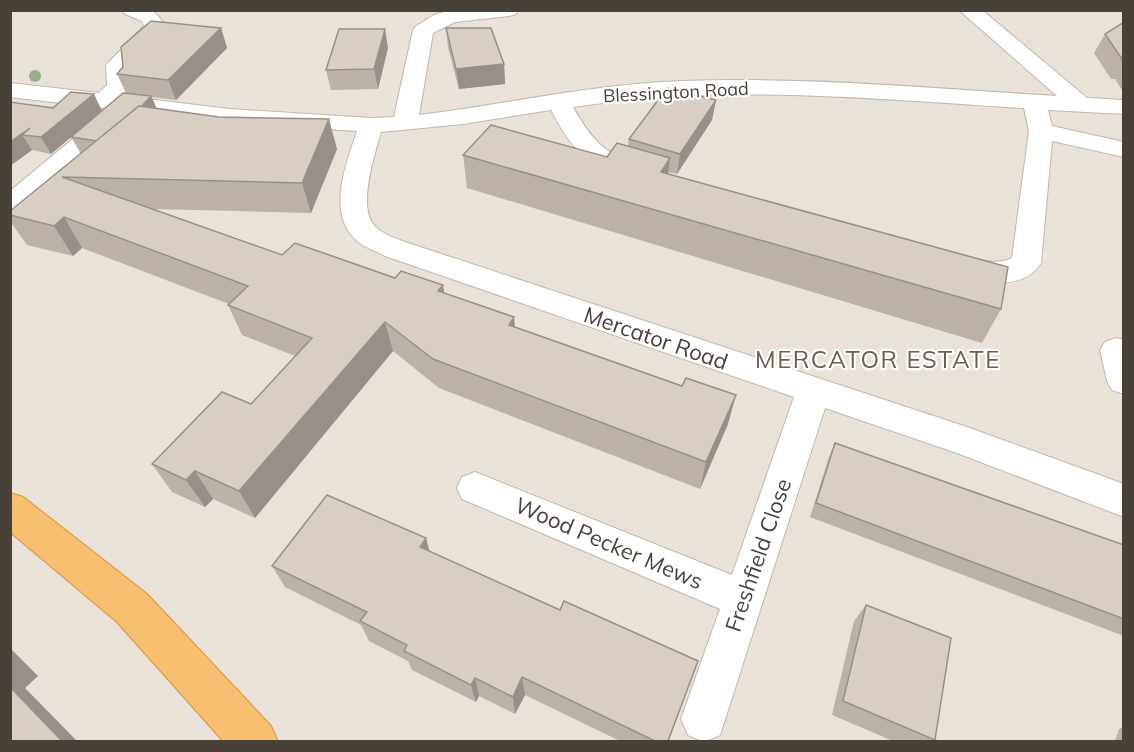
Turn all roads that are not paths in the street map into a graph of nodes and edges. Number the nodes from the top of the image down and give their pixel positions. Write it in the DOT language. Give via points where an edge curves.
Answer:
graph roads {
  1 [pos="132,10"];
  2 [pos="509,10"];
  3 [pos="969,10"];
  4 [pos="10,90"];
  5 [pos="117,102"];
  6 [pos="559,102"];
  7 [pos="1035,102"];
  8 [pos="1081,105"];
  9 [pos="1124,107"];
  10 [pos="405,124"];
  11 [pos="371,125"];
  12 [pos="1041,132"];
  13 [pos="1124,150"];
  14 [pos="662,180"];
  15 [pos="10,205"];
  16 [pos="941,261"];
  17 [pos="1116,350"];
  18 [pos="1124,381"];
  19 [pos="813,392"];
  20 [pos="475,488"];
  21 [pos="1124,501"];
  22 [pos="10,509"];
  23 [pos="743,599"];
  24 [pos="704,719"];
  25 [pos="255,741"];
  1 -- 5 [label="street" via="141,12 162,32 117,65"];
  2 -- 10 [label="street" via="450,17 432,22 423,30"];
  3 -- 8 [label="street"];
  4 -- 5 [label="street, Blessington Road"];
  5 -- 11 [label="street, Blessington Road" via="230,116"];
  5 -- 15 [label="street"];
  6 -- 7 [label="street, Blessington Road" via="660,89 715,87 784,87"];
  6 -- 10 [label="street, Blessington Road"];
  6 -- 14 [label="street" via="583,146 617,167"];
  7 -- 8 [label="street, Blessington Road"];
  7 -- 12 [label="street"];
  8 -- 9 [label="street, Blessington Road"];
  10 -- 11 [label="street, Blessington Road"];
  11 -- 19 [label="street, Mercator Road" via="355,184 354,208 362,230 395,249"];
  12 -- 13 [label="street"];
  12 -- 16 [label="street" via="1026,263 1007,273 975,271"];
  17 -- 18 [label="street"];
  19 -- 21 [label="street, Mercator Road" via="970,443"];
  19 -- 23 [label="street, Freshfield Close"];
  20 -- 23 [label="street, Wood Pecker Mews"];
  22 -- 25 [label="highway" via="132,608"];
  23 -- 24 [label="street, Freshfield Close"];
}
